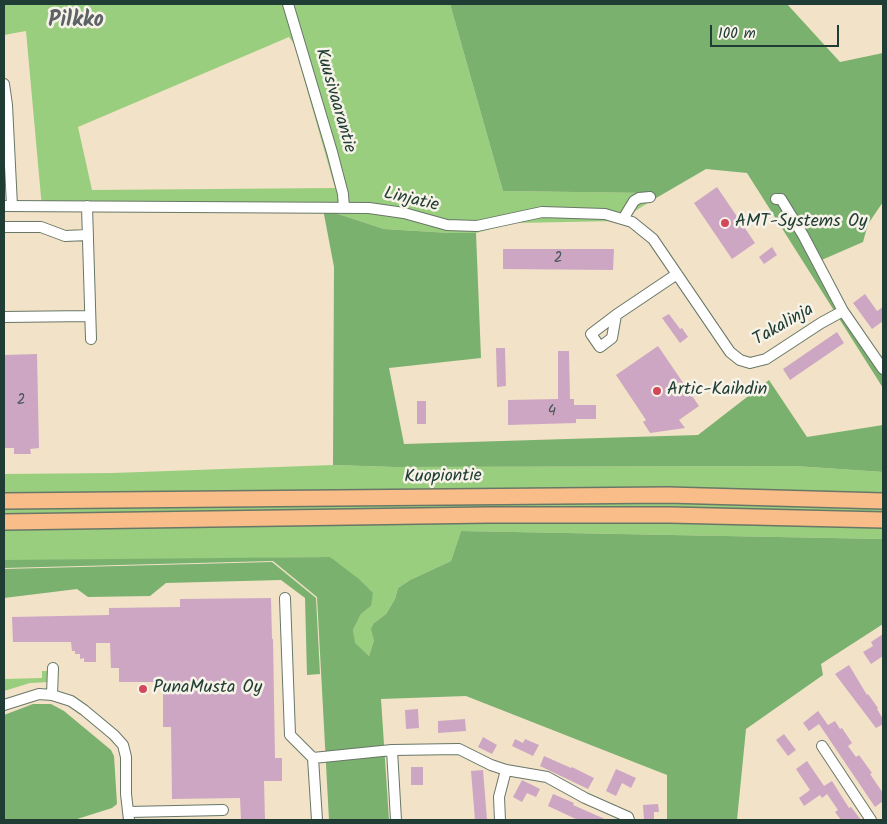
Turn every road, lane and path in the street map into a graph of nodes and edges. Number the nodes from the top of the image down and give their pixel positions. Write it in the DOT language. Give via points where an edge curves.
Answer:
graph roads {
  1 [pos="288,4"];
  2 [pos="4,84"];
  3 [pos="650,197"];
  4 [pos="776,199"];
  5 [pos="8,206"];
  6 [pos="88,206"];
  7 [pos="344,208"];
  8 [pos="623,219"];
  9 [pos="4,228"];
  10 [pos="88,235"];
  11 [pos="677,274"];
  12 [pos="844,311"];
  13 [pos="616,315"];
  14 [pos="90,316"];
  15 [pos="4,317"];
  16 [pos="91,339"];
  17 [pos="740,360"];
  18 [pos="883,369"];
  19 [pos="4,501"];
  20 [pos="883,501"];
  21 [pos="883,520"];
  22 [pos="4,522"];
  23 [pos="285,598"];
  24 [pos="53,668"];
  25 [pos="52,695"];
  26 [pos="4,705"];
  27 [pos="822,746"];
  28 [pos="392,750"];
  29 [pos="313,758"];
  30 [pos="506,770"];
  31 [pos="223,810"];
  32 [pos="129,816"];
  33 [pos="317,820"];
  34 [pos="396,820"];
  35 [pos="500,820"];
  36 [pos="629,820"];
  37 [pos="871,820"];
  1 -- 7 [label="street, Kuusivaarantie" via="332,152"];
  2 -- 5 [label="street" via="8,124"];
  3 -- 8 [label="street" via="634,201"];
  4 -- 12 [label="street" via="781,199 786,206"];
  5 -- 6 [label="street, Linjatie"];
  6 -- 7 [label="street, Linjatie"];
  6 -- 10 [label="street"];
  7 -- 8 [label="street, Linjatie" via="404,213 447,226 477,226 542,212 605,214"];
  8 -- 11 [label="street, Linjatie" via="653,239"];
  9 -- 10 [label="street" via="41,227 65,236"];
  10 -- 14 [label="street"];
  11 -- 13 [label="street"];
  11 -- 17 [label="street, Linjatie" via="730,352"];
  12 -- 17 [label="street, Takalinja" via="766,359 750,363"];
  12 -- 18 [label="street"];
  14 -- 15 [label="street"];
  14 -- 16 [label="street"];
  19 -- 20 [label="highway, Kuopiontie" via="668,495"];
  21 -- 22 [label="highway" via="670,514"];
  23 -- 29 [label="street" via="290,735"];
  24 -- 25 [label="street"];
  25 -- 26 [label="street" via="38,694"];
  25 -- 32 [label="street" via="71,701 84,710 123,745"];
  27 -- 37 [label="street"];
  28 -- 29 [label="street"];
  28 -- 30 [label="street" via="458,749"];
  28 -- 34 [label="street"];
  29 -- 33 [label="street"];
  30 -- 35 [label="street" via="499,798"];
  30 -- 36 [label="street" via="547,777"];
  31 -- 32 [label="street"];
}
